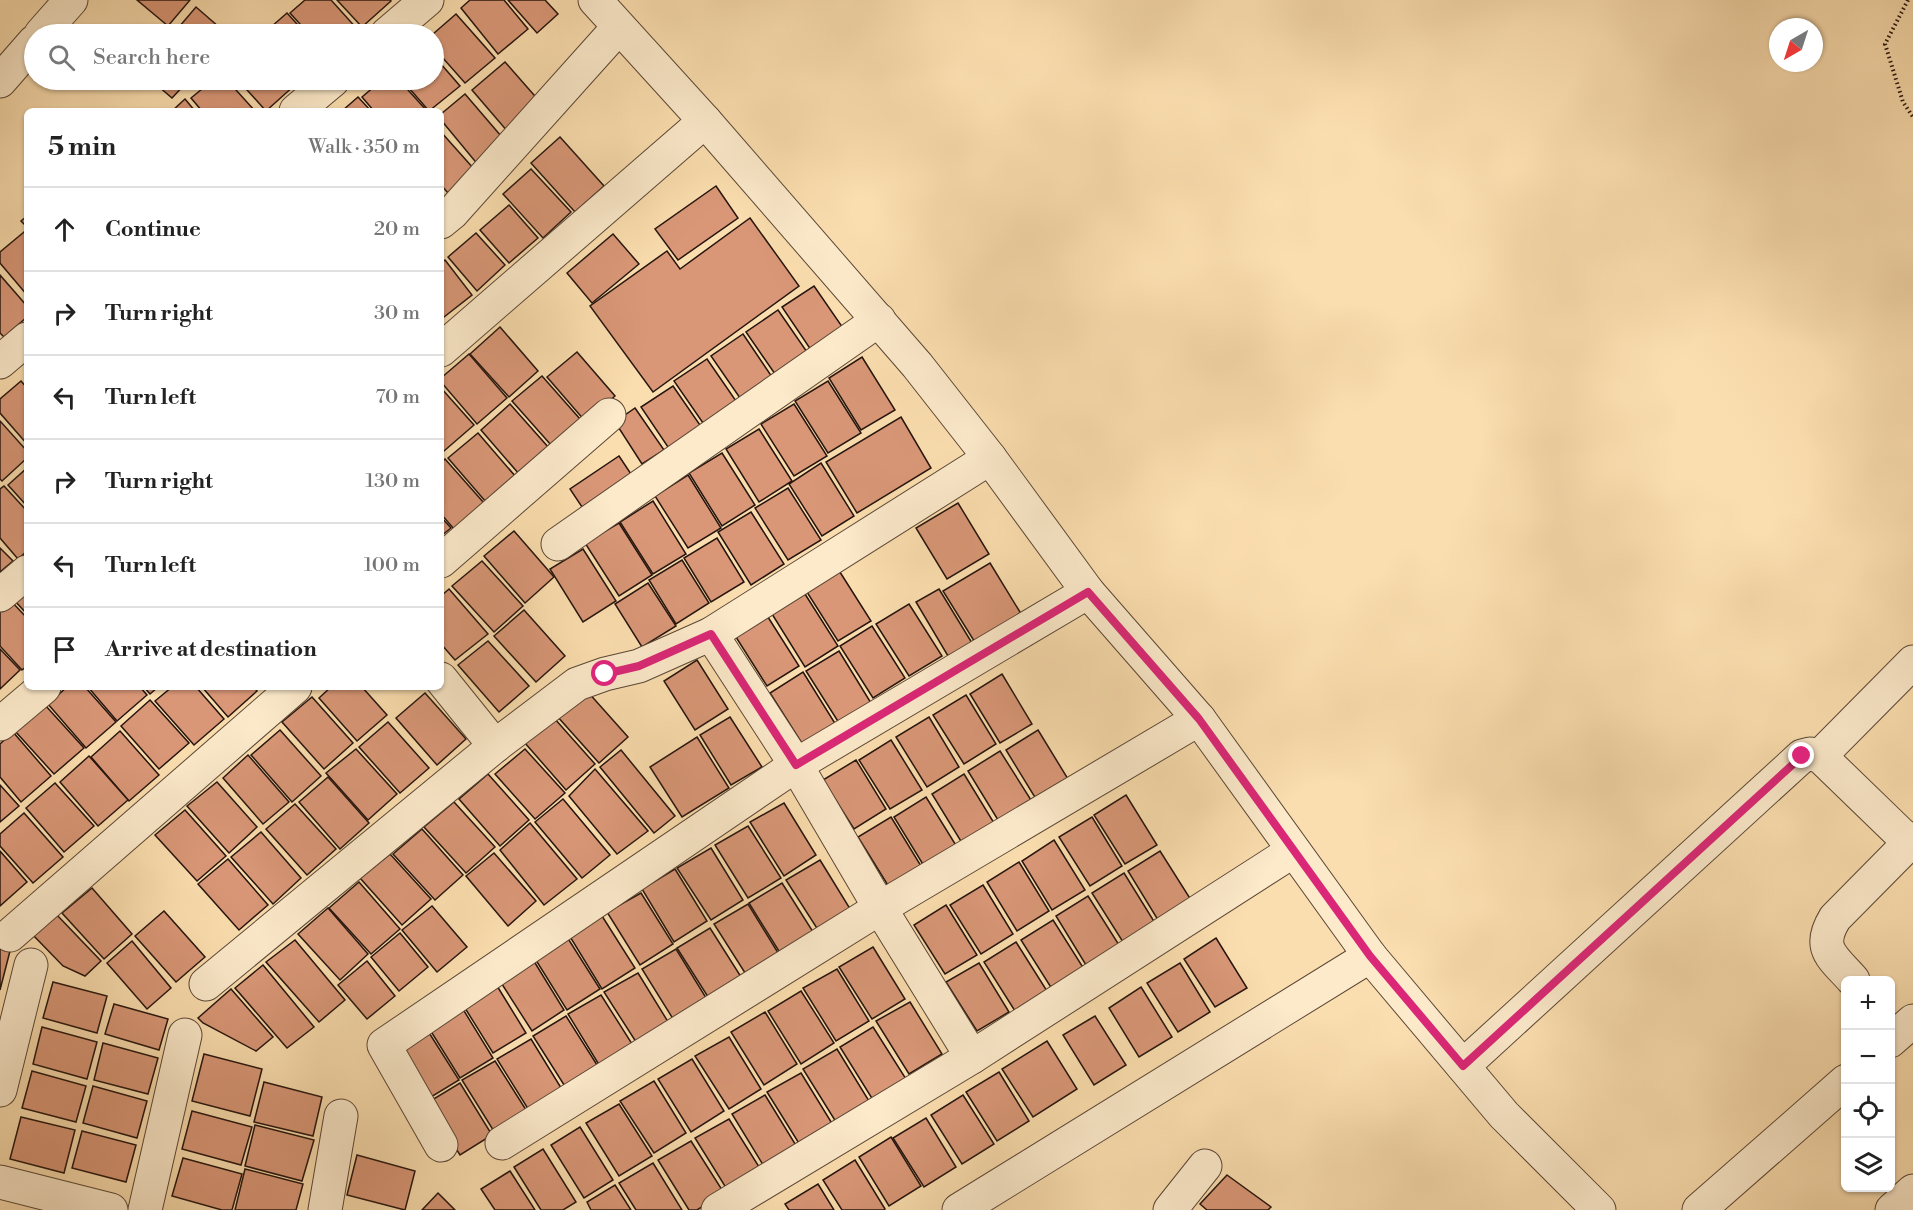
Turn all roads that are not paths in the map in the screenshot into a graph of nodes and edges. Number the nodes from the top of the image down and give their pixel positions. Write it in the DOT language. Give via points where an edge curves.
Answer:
graph roads {
  1 [pos="71,0"];
  2 [pos="427,0"];
  3 [pos="595,0"];
  4 [pos="50,24"];
  5 [pos="399,24"];
  6 [pos="618,28"];
  7 [pos="24,53"];
  8 [pos="0,81"];
  9 [pos="321,90"];
  10 [pos="300,108"];
  11 [pos="705,121"];
  12 [pos="444,220"];
  13 [pos="879,320"];
  14 [pos="24,342"];
  15 [pos="444,347"];
  16 [pos="0,362"];
  17 [pos="609,415"];
  18 [pos="990,458"];
  19 [pos="558,544"];
  20 [pos="444,558"];
  21 [pos="24,575"];
  22 [pos="1088,592"];
  23 [pos="0,595"];
  24 [pos="711,634"];
  25 [pos="1913,662"];
  26 [pos="444,683"];
  27 [pos="40,690"];
  28 [pos="293,690"];
  29 [pos="1199,719"];
  30 [pos="0,724"];
  31 [pos="495,746"];
  32 [pos="1820,756"];
  33 [pos="796,765"];
  34 [pos="1912,842"];
  35 [pos="1293,851"];
  36 [pos="880,908"];
  37 [pos="10,935"];
  38 [pos="1370,956"];
  39 [pos="31,965"];
  40 [pos="1849,976"];
  41 [pos="206,984"];
  42 [pos="185,1035"];
  43 [pos="972,1057"];
  44 [pos="1463,1066"];
  45 [pos="1842,1084"];
  46 [pos="0,1090"];
  47 [pos="341,1116"];
  48 [pos="502,1143"];
  49 [pos="441,1145"];
  50 [pos="1205,1166"];
  51 [pos="0,1182"];
  52 [pos="1913,1191"];
  53 [pos="111,1210"];
  54 [pos="145,1210"];
  55 [pos="325,1210"];
  56 [pos="718,1210"];
  57 [pos="959,1210"];
  58 [pos="1170,1210"];
  59 [pos="1599,1210"];
  60 [pos="1699,1210"];
  61 [pos="1892,1210"];
  1 -- 4 [label="street"];
  2 -- 5 [label="street"];
  3 -- 6 [label="street"];
  6 -- 11 [label="street"];
  6 -- 12 [label="street"];
  7 -- 8 [label="street"];
  9 -- 10 [label="street"];
  11 -- 13 [label="street"];
  11 -- 15 [label="street"];
  13 -- 18 [label="street"];
  13 -- 19 [label="street"];
  14 -- 16 [label="street"];
  17 -- 20 [label="street"];
  18 -- 22 [label="street"];
  18 -- 24 [label="street"];
  21 -- 23 [label="street"];
  22 -- 29 [label="street"];
  22 -- 33 [label="street"];
  24 -- 31 [label="street" via="639,666 577,684"];
  24 -- 33 [label="street"];
  25 -- 32 [label="street"];
  26 -- 31 [label="street"];
  27 -- 30 [label="street"];
  28 -- 37 [label="street"];
  29 -- 35 [label="street"];
  29 -- 36 [label="street"];
  31 -- 41 [label="street"];
  32 -- 34 [label="street"];
  32 -- 44 [label="street" via="1802,756"];
  33 -- 36 [label="street"];
  33 -- 49 [label="street" via="384,1045"];
  34 -- 40 [label="street" via="1834,918 1826,932 1827,950"];
  35 -- 38 [label="street"];
  35 -- 43 [label="street"];
  36 -- 43 [label="street"];
  36 -- 48 [label="street"];
  38 -- 44 [label="street"];
  38 -- 57 [label="street"];
  39 -- 46 [label="street"];
  42 -- 54 [label="street"];
  43 -- 56 [label="street"];
  44 -- 59 [label="street" via="1504,1115"];
  45 -- 60 [label="street"];
  47 -- 55 [label="street"];
  50 -- 58 [label="street"];
  51 -- 53 [label="street"];
  52 -- 61 [label="street"];
}
